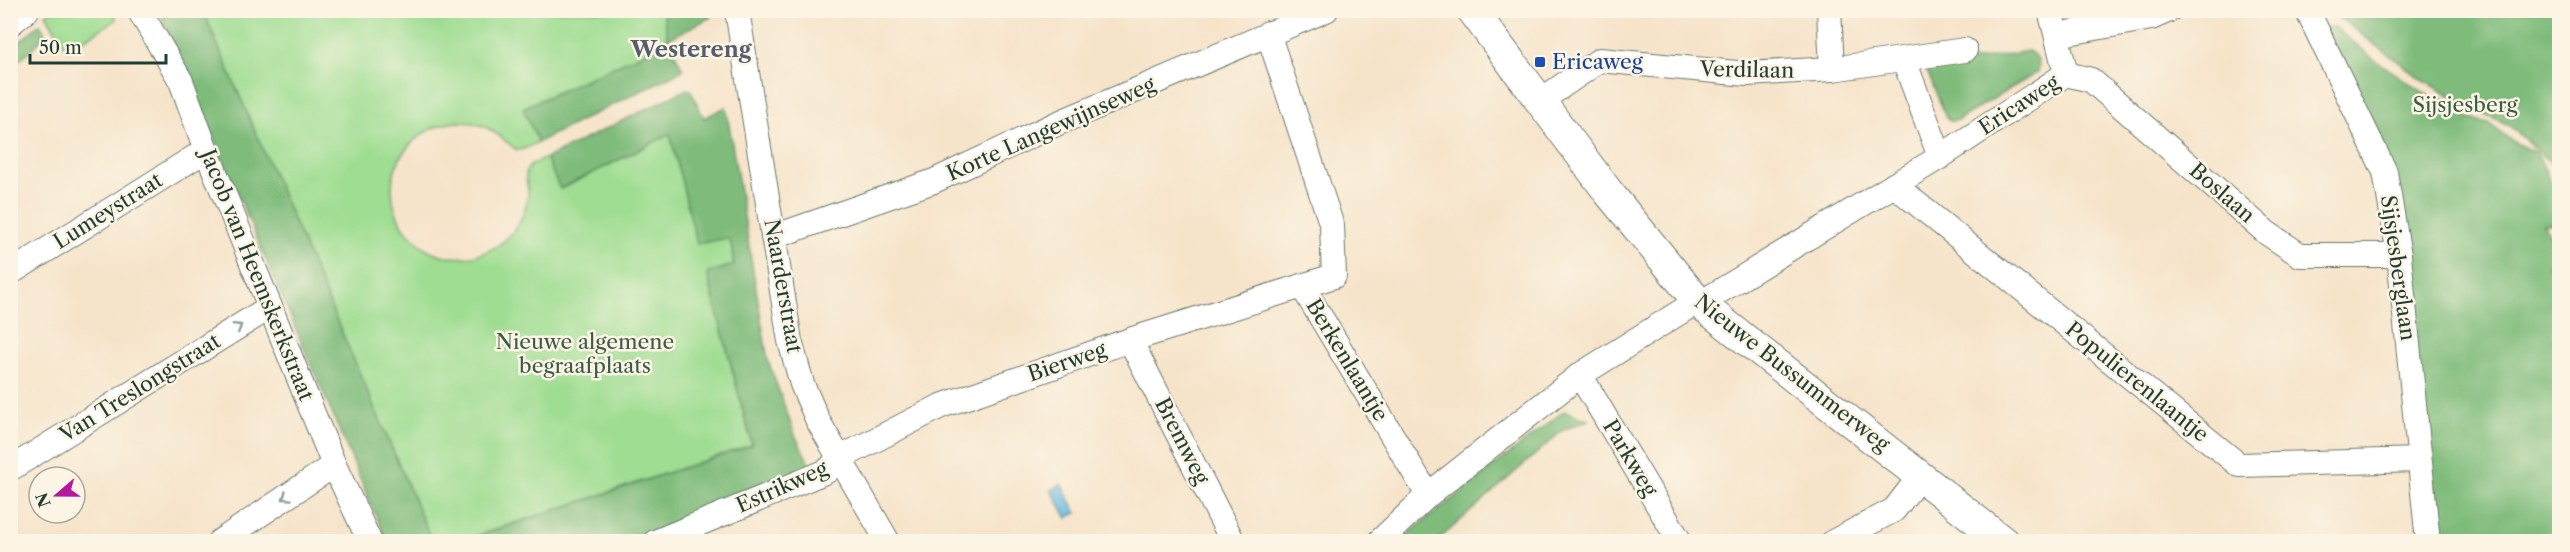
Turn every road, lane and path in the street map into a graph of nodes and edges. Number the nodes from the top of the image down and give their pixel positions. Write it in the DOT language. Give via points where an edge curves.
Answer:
graph roads {
  1 [pos="27,10"];
  2 [pos="139,10"];
  3 [pos="737,10"];
  4 [pos="1326,10"];
  5 [pos="1472,10"];
  6 [pos="1829,10"];
  7 [pos="2050,10"];
  8 [pos="2307,10"];
  9 [pos="2160,14"];
  10 [pos="10,24"];
  11 [pos="1268,33"];
  12 [pos="2057,35"];
  13 [pos="1965,50"];
  14 [pos="1904,60"];
  15 [pos="1832,69"];
  16 [pos="2066,74"];
  17 [pos="1540,101"];
  18 [pos="206,150"];
  19 [pos="1940,157"];
  20 [pos="1894,185"];
  21 [pos="773,237"];
  22 [pos="2399,255"];
  23 [pos="10,273"];
  24 [pos="1302,286"];
  25 [pos="1699,303"];
  26 [pos="270,307"];
  27 [pos="1130,340"];
  28 [pos="1580,375"];
  29 [pos="840,458"];
  30 [pos="2419,460"];
  31 [pos="334,465"];
  32 [pos="10,469"];
  33 [pos="1921,475"];
  34 [pos="1428,495"];
  35 [pos="219,542"];
  36 [pos="370,542"];
  37 [pos="656,542"];
  38 [pos="888,542"];
  39 [pos="1233,542"];
  40 [pos="1379,542"];
  41 [pos="1680,542"];
  42 [pos="1833,542"];
  43 [pos="2004,542"];
  44 [pos="2428,542"];
  1 -- 10 [label="street"];
  2 -- 18 [label="street, Jacob van Heemskerkstraat" via="181,81"];
  3 -- 21 [label="street, Naarderstraat"];
  4 -- 11 [label="street, Korte Langewijnseweg"];
  5 -- 17 [label="main road, Nieuwe Bussummerweg"];
  6 -- 15 [label="street"];
  7 -- 12 [label="street"];
  8 -- 22 [label="street, Sijsjesberglaan" via="2385,172"];
  9 -- 12 [label="street"];
  11 -- 21 [label="street, Korte Langewijnseweg" via="1056,124 934,182"];
  11 -- 24 [label="street, Berkenlaantje" via="1332,226 1334,276"];
  12 -- 16 [label="street"];
  13 -- 14 [label="street, Verdilaan"];
  14 -- 15 [label="street, Verdilaan"];
  14 -- 19 [label="street"];
  15 -- 17 [label="street, Verdilaan" via="1747,74 1600,60"];
  16 -- 19 [label="street, Ericaweg"];
  16 -- 22 [label="street, Boslaan" via="2091,80 2267,233 2300,255"];
  17 -- 25 [label="main road, Nieuwe Bussummerweg"];
  18 -- 23 [label="street, Lumeystraat"];
  18 -- 26 [label="street, Jacob van Heemskerkstraat"];
  19 -- 20 [label="street, Ericaweg"];
  20 -- 25 [label="street, Ericaweg"];
  20 -- 30 [label="street, Populierenlaantje" via="2239,465"];
  21 -- 29 [label="street, Naarderstraat" via="790,341 802,384"];
  22 -- 30 [label="street, Sijsjesberglaan"];
  24 -- 27 [label="street, Bierweg"];
  24 -- 34 [label="street, Berkenlaantje"];
  25 -- 28 [label="street, Ericaweg"];
  25 -- 33 [label="main road, Nieuwe Bussummerweg"];
  26 -- 31 [label="street, Jacob van Heemskerkstraat"];
  32 -- 26 [label="street, Van Treslongstraat, one-way"];
  27 -- 29 [label="street, Bierweg" via="941,406"];
  27 -- 39 [label="street, Bremweg"];
  28 -- 34 [label="street, Ericaweg"];
  28 -- 41 [label="street, Parkweg"];
  29 -- 37 [label="street, Estrikweg" via="827,471"];
  29 -- 38 [label="street, Naarderstraat"];
  30 -- 44 [label="street, Sijsjesberglaan"];
  31 -- 35 [label="street, one-way"];
  31 -- 36 [label="street, Jacob van Heemskerkstraat"];
  33 -- 42 [label="street" via="1894,510"];
  33 -- 43 [label="main road, Nieuwe Bussummerweg"];
  34 -- 40 [label="street, Ericaweg"];
}
